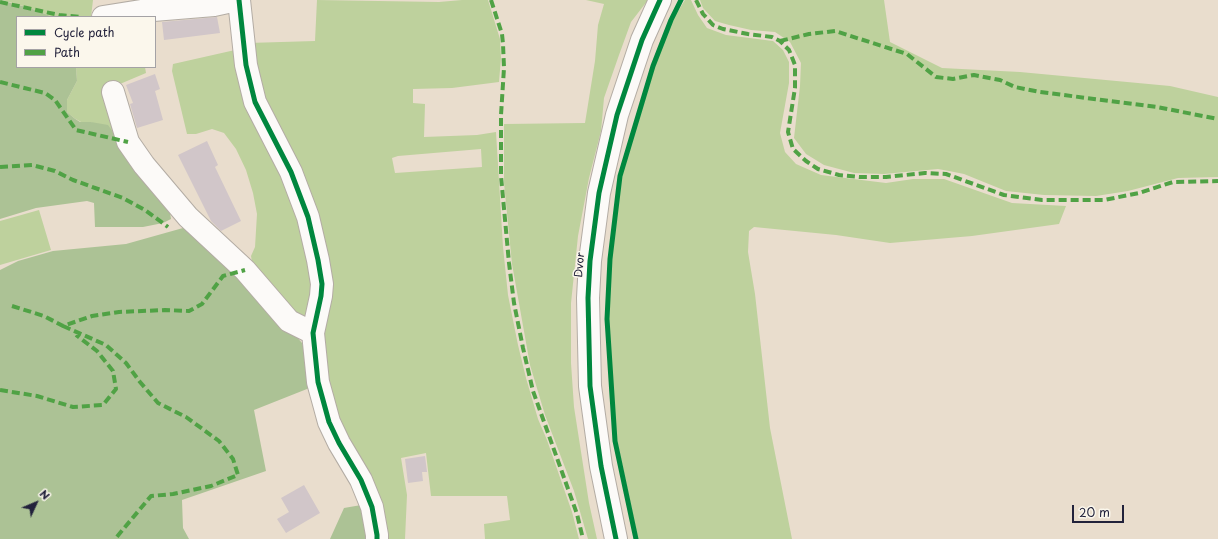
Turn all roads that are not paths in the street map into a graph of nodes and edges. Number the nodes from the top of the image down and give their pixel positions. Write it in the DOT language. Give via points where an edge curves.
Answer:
graph roads {
  1 [pos="238,0"];
  2 [pos="660,0"];
  3 [pos="109,16"];
  4 [pos="113,92"];
  5 [pos="313,333"];
  6 [pos="377,539"];
  7 [pos="616,539"];
  1 -- 3 [label="street" via="214,5"];
  1 -- 5 [label="street" via="246,65 255,102 291,172 308,217 318,260 322,284"];
  2 -- 7 [label="street, Dvor" via="642,40 617,115 599,193 590,261 590,386 601,466"];
  4 -- 5 [label="street" via="128,142 144,165 188,217 245,270 289,322"];
  5 -- 6 [label="street" via="318,382 323,400 339,443 361,480 369,500"];
}
